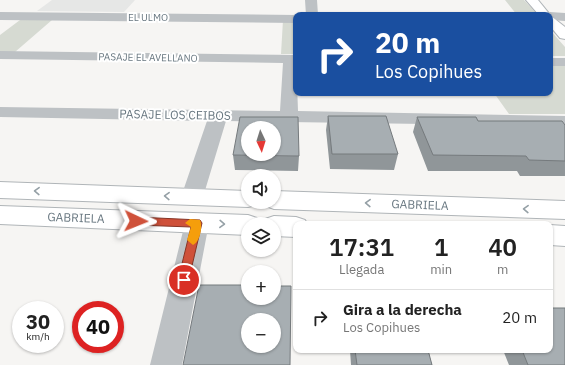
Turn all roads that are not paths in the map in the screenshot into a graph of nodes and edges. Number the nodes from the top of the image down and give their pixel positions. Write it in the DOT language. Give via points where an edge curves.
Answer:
graph roads {
  1 [pos="311,0"];
  2 [pos="532,0"];
  3 [pos="35,4"];
  4 [pos="144,6"];
  5 [pos="312,12"];
  6 [pos="544,12"];
  7 [pos="0,16"];
  8 [pos="18,16"];
  9 [pos="135,17"];
  10 [pos="565,17"];
  11 [pos="293,18"];
  12 [pos="553,18"];
  13 [pos="553,21"];
  14 [pos="0,29"];
  15 [pos="565,35"];
  16 [pos="0,55"];
  17 [pos="293,59"];
  18 [pos="553,62"];
  19 [pos="565,62"];
  20 [pos="0,112"];
  21 [pos="218,116"];
  22 [pos="289,117"];
  23 [pos="565,121"];
  24 [pos="0,190"];
  25 [pos="241,200"];
  26 [pos="281,200"];
  27 [pos="194,210"];
  28 [pos="565,210"];
  29 [pos="0,215"];
  30 [pos="241,223"];
  31 [pos="281,226"];
  32 [pos="293,226"];
  33 [pos="553,235"];
  34 [pos="565,236"];
  35 [pos="166,365"];
  1 -- 5 [label="street"];
  2 -- 6 [label="street"];
  3 -- 8 [label="street"];
  4 -- 9 [label="street"];
  7 -- 8 [label="street, EL ULMO"];
  8 -- 9 [label="street, EL ULMO"];
  8 -- 14 [label="street"];
  9 -- 11 [label="street, EL ULMO"];
  10 -- 12 [label="street"];
  13 -- 15 [label="street"];
  16 -- 17 [label="street, PASAJE EL AVELLANO"];
  17 -- 22 [label="street"];
  18 -- 19 [label="street"];
  20 -- 21 [label="street, PASAJE LOS CEIBOS"];
  21 -- 22 [label="street, PASAJE LOS CEIBOS"];
  21 -- 27 [label="street"];
  22 -- 23 [label="street, PASAJE LOS CEIBOS"];
  27 -- 24 [label="street, GABRIELA, one-way"];
  25 -- 27 [label="street, GABRIELA"];
  28 -- 26 [label="street, GABRIELA, one-way"];
  27 -- 29 [label="street, GABRIELA"];
  27 -- 30 [label="street, GABRIELA, one-way"];
  27 -- 35 [label="street"];
  31 -- 32 [label="street"];
  33 -- 34 [label="street"];
}
